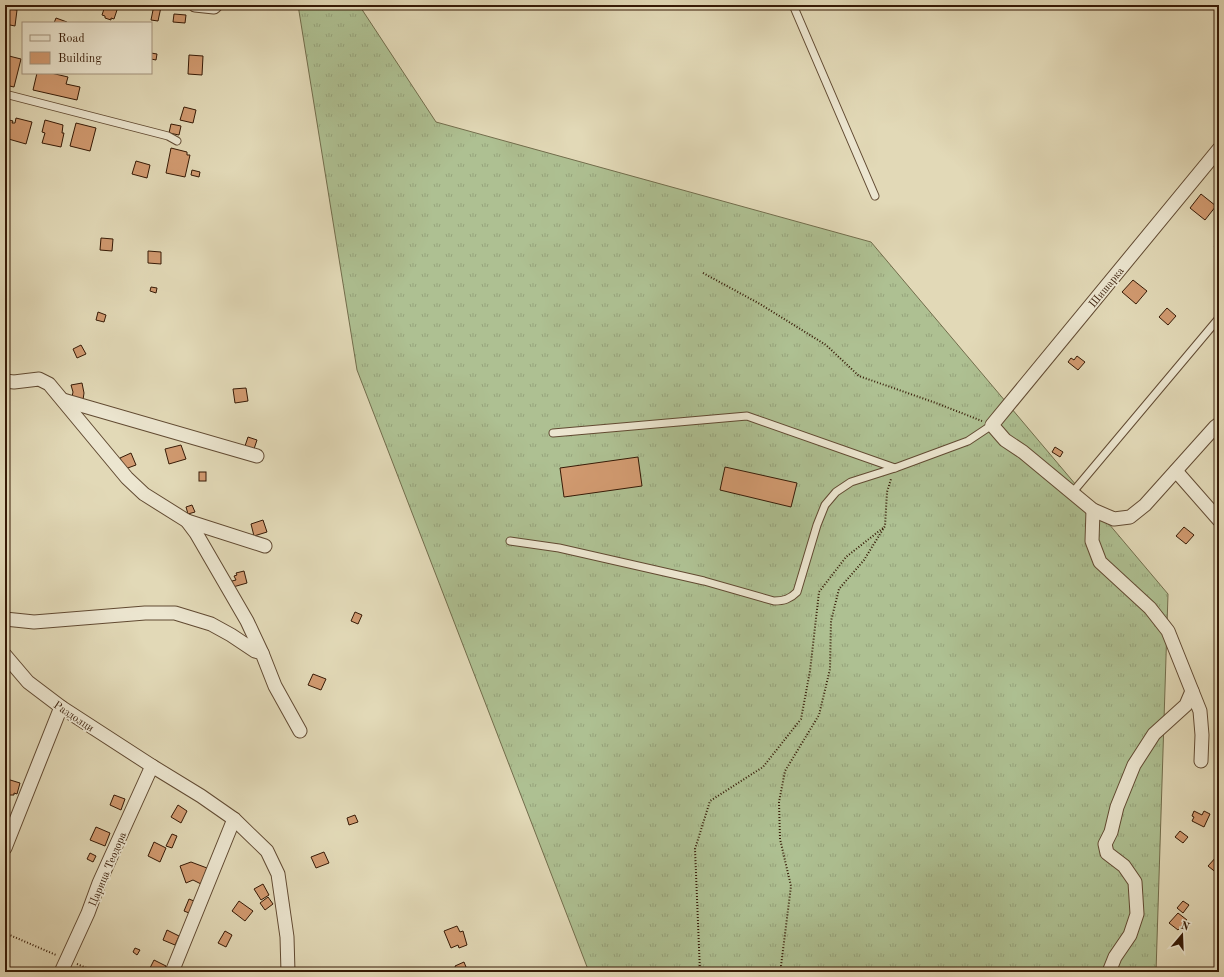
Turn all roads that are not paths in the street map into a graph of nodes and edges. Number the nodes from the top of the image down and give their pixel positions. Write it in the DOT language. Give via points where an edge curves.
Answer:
graph roads {
  1 [pos="195,5"];
  2 [pos="216,5"];
  3 [pos="793,5"];
  4 [pos="5,94"];
  5 [pos="177,141"];
  6 [pos="1219,149"];
  7 [pos="875,196"];
  8 [pos="1219,318"];
  9 [pos="5,381"];
  10 [pos="63,400"];
  11 [pos="1219,424"];
  12 [pos="992,425"];
  13 [pos="553,433"];
  14 [pos="257,456"];
  15 [pos="895,468"];
  16 [pos="1176,471"];
  17 [pos="1072,493"];
  18 [pos="1093,510"];
  19 [pos="1219,520"];
  20 [pos="187,521"];
  21 [pos="510,542"];
  22 [pos="265,546"];
  23 [pos="5,619"];
  24 [pos="262,653"];
  25 [pos="5,655"];
  26 [pos="1192,691"];
  27 [pos="61,707"];
  28 [pos="300,731"];
  29 [pos="1201,761"];
  30 [pos="152,766"];
  31 [pos="234,819"];
  32 [pos="5,848"];
  33 [pos="61,972"];
  34 [pos="172,972"];
  35 [pos="288,972"];
  36 [pos="1109,972"];
  1 -- 2 [label="street"];
  3 -- 7 [label="lane"];
  4 -- 5 [label="lane" via="168,136"];
  6 -- 12 [label="street, Шишарка"];
  8 -- 17 [label="lane"];
  9 -- 10 [label="street" via="39,379 49,384"];
  10 -- 14 [label="street"];
  10 -- 20 [label="street" via="126,478 144,494"];
  11 -- 16 [label="street"];
  12 -- 15 [label="lane" via="968,442"];
  12 -- 17 [label="street" via="1005,440"];
  13 -- 15 [label="lane" via="747,416"];
  15 -- 21 [label="lane" via="851,482 836,492 825,505 797,592 783,601 774,601 704,581 559,548"];
  16 -- 18 [label="street" via="1145,506 1130,517 1114,519"];
  16 -- 19 [label="street"];
  17 -- 18 [label="street"];
  18 -- 26 [label="street" via="1092,541 1100,562 1150,608 1168,631"];
  20 -- 22 [label="street"];
  20 -- 24 [label="street" via="247,621"];
  23 -- 24 [label="street" via="34,622 145,612 175,613 211,624"];
  24 -- 28 [label="street" via="275,686"];
  25 -- 27 [label="street, Раздолци" via="28,682"];
  26 -- 29 [label="street" via="1200,711"];
  26 -- 36 [label="street" via="1186,705 1154,734 1134,765 1105,844 1107,854 1124,866 1135,882 1137,914 1130,935 1115,957"];
  27 -- 30 [label="street, Раздолци"];
  27 -- 32 [label="street"];
  30 -- 31 [label="street, Раздолци"];
  30 -- 33 [label="street, Царица Теодора"];
  31 -- 34 [label="street"];
  31 -- 35 [label="street, Раздолци" via="267,851 278,874 287,937"];
}
